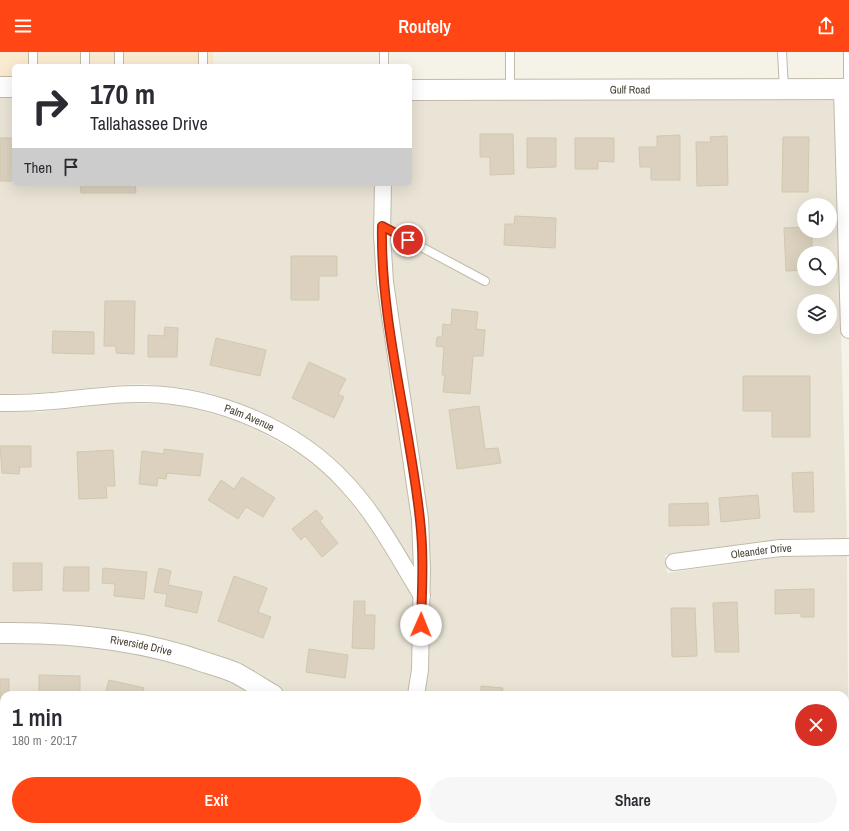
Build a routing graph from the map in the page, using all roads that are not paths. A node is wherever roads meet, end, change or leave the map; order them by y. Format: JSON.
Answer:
{"nodes":[{"id":1,"x":33,"y":52,"type":"edge"},
{"id":2,"x":85,"y":52,"type":"edge"},
{"id":3,"x":119,"y":52,"type":"edge"},
{"id":4,"x":203,"y":52,"type":"edge"},
{"id":5,"x":510,"y":52,"type":"edge"},
{"id":6,"x":782,"y":52,"type":"edge"},
{"id":7,"x":848,"y":52,"type":"edge"},
{"id":8,"x":33,"y":64,"type":"edge"},
{"id":9,"x":85,"y":64,"type":"edge"},
{"id":10,"x":119,"y":64,"type":"edge"},
{"id":11,"x":203,"y":64,"type":"edge"},
{"id":12,"x":0,"y":87,"type":"edge"},
{"id":13,"x":12,"y":87,"type":"edge"},
{"id":14,"x":784,"y":89,"type":"junction"},
{"id":15,"x":846,"y":89,"type":"edge"},
{"id":16,"x":412,"y":90,"type":"edge"},
{"id":17,"x":510,"y":90,"type":"junction"},
{"id":18,"x":383,"y":186,"type":"edge"},
{"id":19,"x":382,"y":226,"type":"junction"},
{"id":20,"x":485,"y":281,"type":"dead end"},
{"id":21,"x":849,"y":330,"type":"edge"},
{"id":22,"x":0,"y":403,"type":"edge"},
{"id":23,"x":849,"y":547,"type":"edge"},
{"id":24,"x":674,"y":562,"type":"dead end"},
{"id":25,"x":422,"y":596,"type":"junction"},
{"id":26,"x":0,"y":633,"type":"edge"},
{"id":27,"x":266,"y":691,"type":"edge"},
{"id":28,"x":417,"y":691,"type":"edge"}],
"edges":[{"from":1,"to":8,"type":"lane"},
{"from":2,"to":9,"type":"lane"},
{"from":3,"to":10,"type":"lane"},
{"from":4,"to":11,"type":"lane"},
{"from":5,"to":17,"type":"lane"},
{"from":6,"to":14,"type":"lane"},
{"from":7,"to":15,"type":"lane"},
{"from":12,"to":13,"type":"street"},
{"from":14,"to":15,"type":"street","name":"Gulf Road"},
{"from":14,"to":17,"type":"street","name":"Gulf Road"},
{"from":15,"to":21,"type":"street"},
{"from":16,"to":17,"type":"street","name":"Gulf Road"},
{"from":18,"to":19,"type":"street"},
{"from":19,"to":20,"type":"lane"},
{"from":19,"to":25,"type":"street"},
{"from":22,"to":25,"type":"street","name":"Palm Avenue"},
{"from":23,"to":24,"type":"street","name":"Oleander Drive"},
{"from":25,"to":28,"type":"street"},
{"from":26,"to":27,"type":"street","name":"Riverside Drive"}]}
